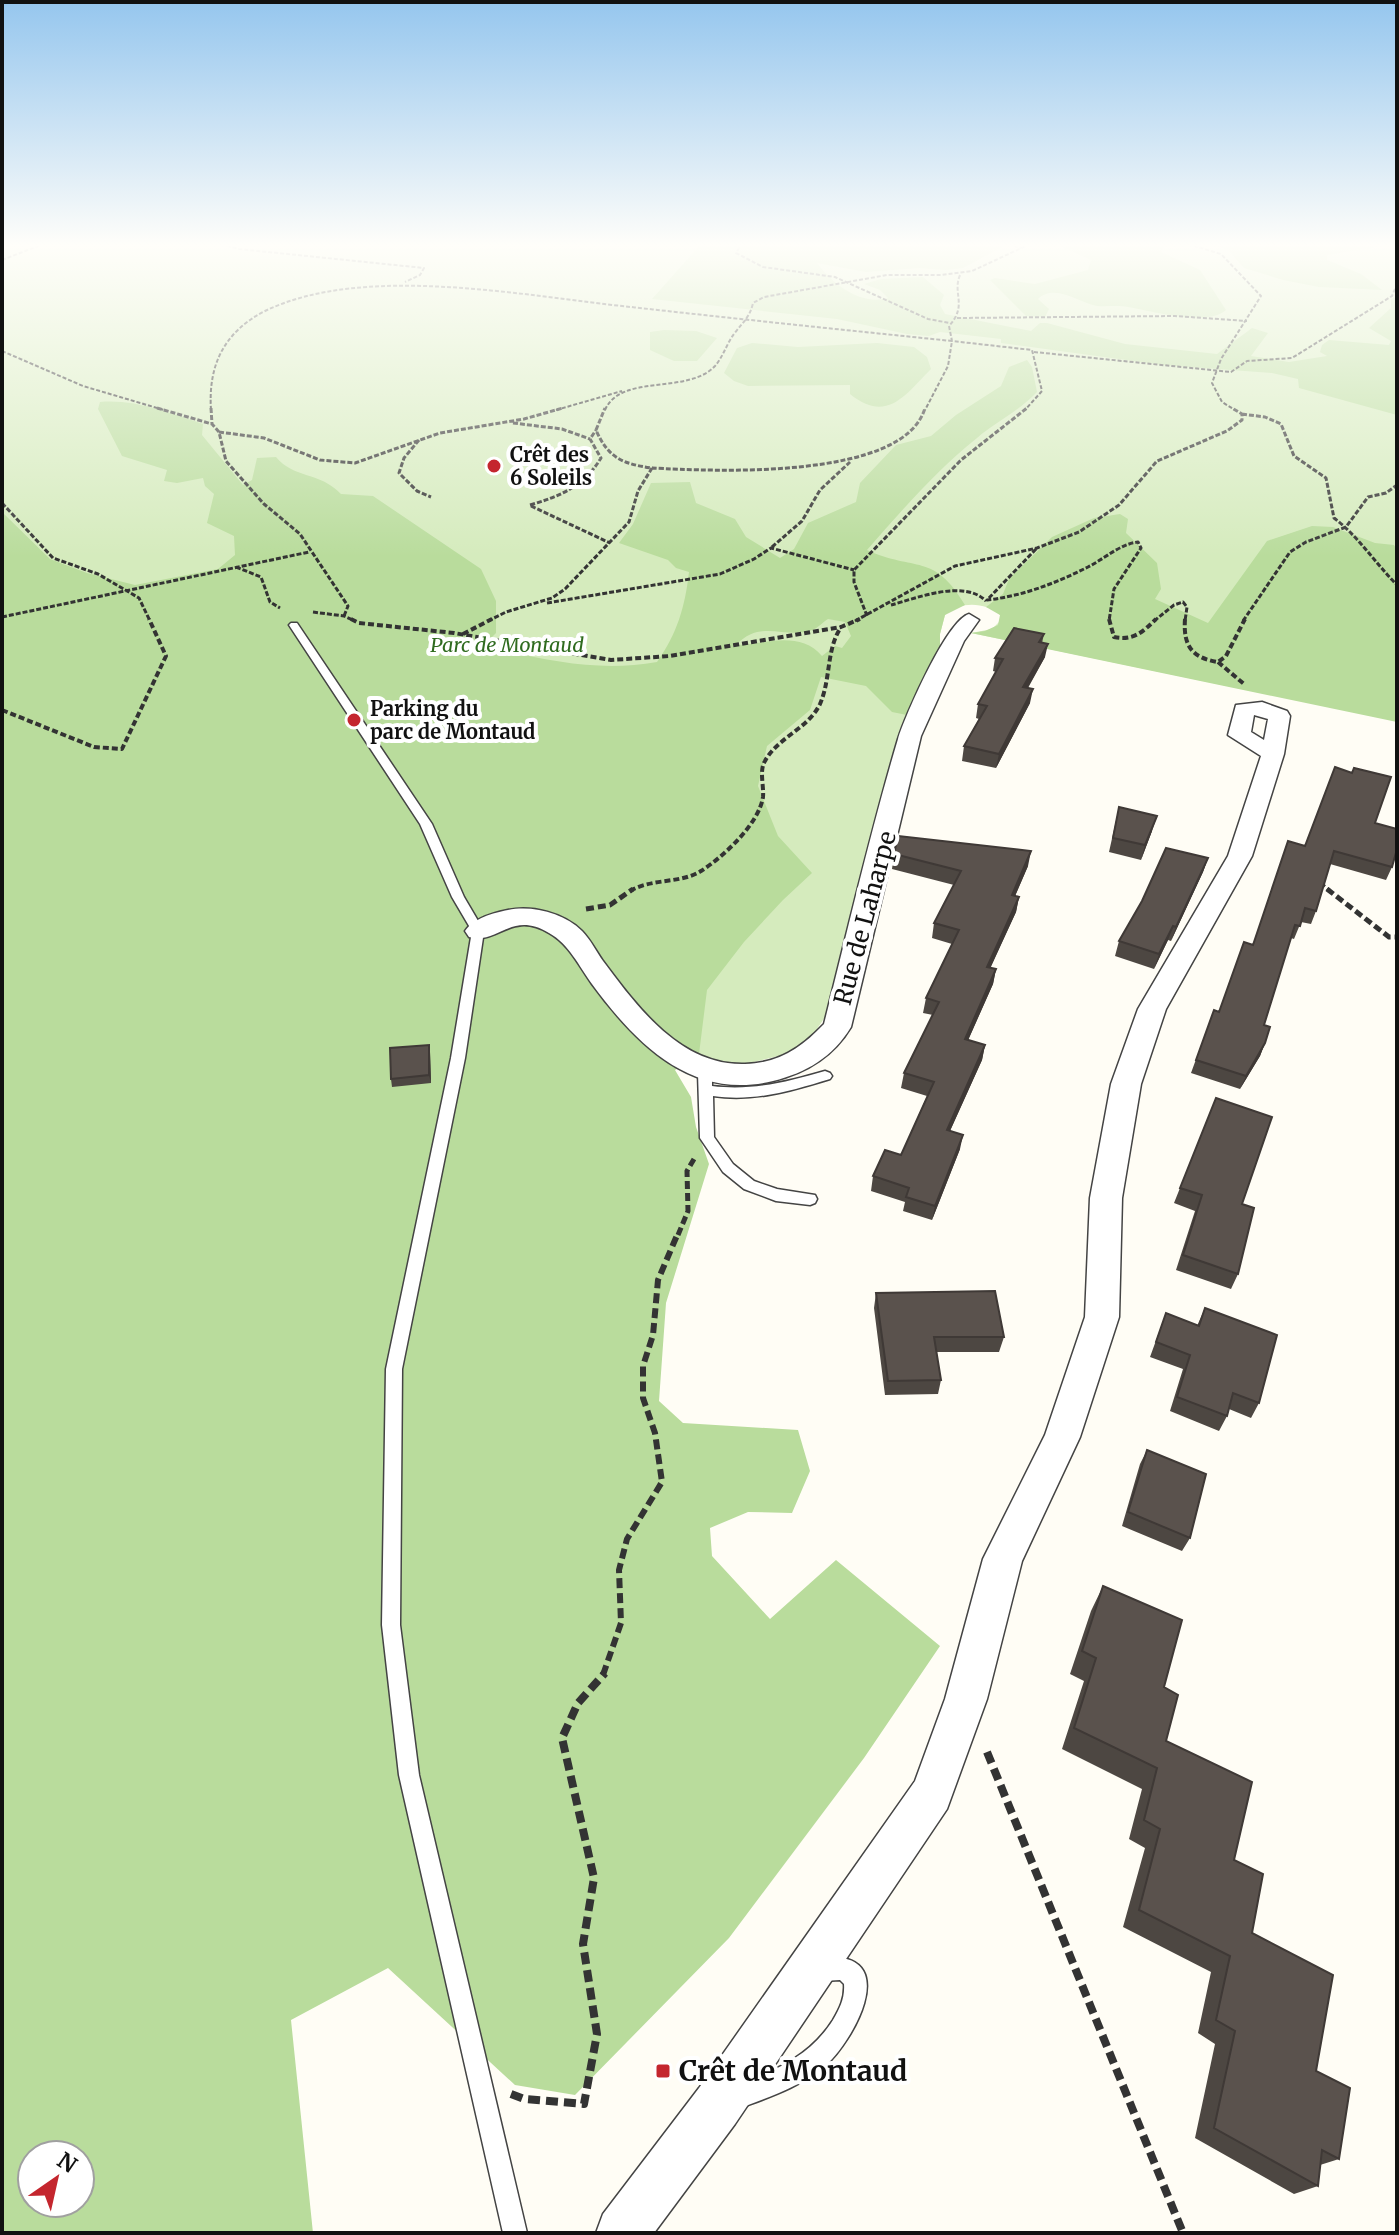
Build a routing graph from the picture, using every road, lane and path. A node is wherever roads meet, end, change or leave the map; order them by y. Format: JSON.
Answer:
{"nodes":[{"id":1,"x":224,"y":348,"type":"edge"},
{"id":2,"x":725,"y":348,"type":"edge"},
{"id":3,"x":952,"y":348,"type":"edge"},
{"id":4,"x":1025,"y":348,"type":"edge"},
{"id":5,"x":1226,"y":348,"type":"edge"},
{"id":6,"x":1308,"y":348,"type":"edge"},
{"id":7,"x":2,"y":351,"type":"edge"},
{"id":8,"x":1034,"y":352,"type":"junction"},
{"id":9,"x":1214,"y":372,"type":"junction"},
{"id":10,"x":625,"y":390,"type":"junction"},
{"id":11,"x":1242,"y":414,"type":"junction"},
{"id":12,"x":504,"y":422,"type":"junction"},
{"id":13,"x":212,"y":424,"type":"junction"},
{"id":14,"x":596,"y":430,"type":"junction"},
{"id":15,"x":219,"y":432,"type":"junction"},
{"id":16,"x":420,"y":439,"type":"junction"},
{"id":17,"x":590,"y":439,"type":"junction"},
{"id":18,"x":854,"y":459,"type":"junction"},
{"id":19,"x":652,"y":468,"type":"junction"},
{"id":20,"x":1397,"y":485,"type":"edge"},
{"id":21,"x":431,"y":497,"type":"dead end"},
{"id":22,"x":2,"y":503,"type":"edge"},
{"id":23,"x":1346,"y":527,"type":"junction"},
{"id":24,"x":610,"y":543,"type":"junction"},
{"id":25,"x":771,"y":548,"type":"junction"},
{"id":26,"x":1037,"y":548,"type":"junction"},
{"id":27,"x":309,"y":552,"type":"junction"},
{"id":28,"x":236,"y":567,"type":"junction"},
{"id":29,"x":854,"y":570,"type":"junction"},
{"id":30,"x":1397,"y":585,"type":"edge"},
{"id":31,"x":128,"y":590,"type":"junction"},
{"id":32,"x":987,"y":600,"type":"junction"},
{"id":33,"x":530,"y":605,"type":"junction"},
{"id":34,"x":886,"y":606,"type":"junction"},
{"id":35,"x":295,"y":616,"type":"junction"},
{"id":36,"x":344,"y":616,"type":"junction"},
{"id":37,"x":867,"y":616,"type":"junction"},
{"id":38,"x":2,"y":617,"type":"edge"},
{"id":39,"x":969,"y":620,"type":"joint"},
{"id":40,"x":841,"y":627,"type":"junction"},
{"id":41,"x":462,"y":634,"type":"junction"},
{"id":42,"x":2,"y":710,"type":"edge"},
{"id":43,"x":1273,"y":754,"type":"dead end"},
{"id":44,"x":1319,"y":883,"type":"edge"},
{"id":45,"x":577,"y":908,"type":"dead end"},
{"id":46,"x":478,"y":931,"type":"junction"},
{"id":47,"x":1397,"y":937,"type":"edge"},
{"id":48,"x":825,"y":1076,"type":"dead end"},
{"id":49,"x":705,"y":1082,"type":"junction"},
{"id":50,"x":707,"y":1138,"type":"junction"},
{"id":51,"x":810,"y":1199,"type":"dead end"},
{"id":52,"x":966,"y":1699,"type":"junction"},
{"id":53,"x":480,"y":2083,"type":"junction"},
{"id":54,"x":515,"y":2233,"type":"edge"},
{"id":55,"x":622,"y":2233,"type":"edge"},
{"id":56,"x":1183,"y":2233,"type":"edge"}],
"edges":[{"from":1,"to":13,"type":"path"},
{"from":2,"to":10,"type":"path"},
{"from":3,"to":18,"type":"path"},
{"from":4,"to":8,"type":"path"},
{"from":5,"to":9,"type":"path"},
{"from":6,"to":9,"type":"path"},
{"from":7,"to":13,"type":"path"},
{"from":8,"to":9,"type":"path"},
{"from":8,"to":29,"type":"path"},
{"from":9,"to":11,"type":"path"},
{"from":10,"to":12,"type":"path"},
{"from":10,"to":14,"type":"path"},
{"from":11,"to":23,"type":"path"},
{"from":11,"to":26,"type":"path"},
{"from":12,"to":16,"type":"path"},
{"from":12,"to":17,"type":"path"},
{"from":13,"to":15,"type":"path"},
{"from":14,"to":17,"type":"path"},
{"from":14,"to":19,"type":"path"},
{"from":15,"to":16,"type":"path"},
{"from":15,"to":27,"type":"path"},
{"from":16,"to":21,"type":"path"},
{"from":17,"to":24,"type":"path"},
{"from":18,"to":19,"type":"path"},
{"from":18,"to":25,"type":"path"},
{"from":19,"to":24,"type":"path"},
{"from":20,"to":23,"type":"path"},
{"from":22,"to":31,"type":"path"},
{"from":23,"to":30,"type":"path"},
{"from":23,"to":32,"type":"path"},
{"from":24,"to":33,"type":"path"},
{"from":25,"to":29,"type":"path"},
{"from":25,"to":33,"type":"path"},
{"from":26,"to":32,"type":"path"},
{"from":26,"to":34,"type":"path"},
{"from":27,"to":28,"type":"path"},
{"from":27,"to":36,"type":"path"},
{"from":28,"to":31,"type":"path"},
{"from":28,"to":35,"type":"path"},
{"from":29,"to":37,"type":"path"},
{"from":31,"to":38,"type":"path"},
{"from":31,"to":42,"type":"path"},
{"from":32,"to":34,"type":"path"},
{"from":32,"to":39,"type":"path"},
{"from":33,"to":41,"type":"path"},
{"from":34,"to":37,"type":"path"},
{"from":35,"to":36,"type":"path"},
{"from":35,"to":46,"type":"lane"},
{"from":36,"to":41,"type":"path"},
{"from":37,"to":40,"type":"path"},
{"from":39,"to":49,"type":"street","name":"Rue de Laharpe"},
{"from":40,"to":41,"type":"path"},
{"from":40,"to":45,"type":"path"},
{"from":43,"to":52,"type":"street"},
{"from":44,"to":47,"type":"path"},
{"from":46,"to":49,"type":"street","name":"Rue de Laharpe"},
{"from":46,"to":53,"type":"lane"},
{"from":48,"to":49,"type":"lane"},
{"from":49,"to":50,"type":"lane"},
{"from":50,"to":51,"type":"lane"},
{"from":50,"to":53,"type":"path"},
{"from":52,"to":55,"type":"street"},
{"from":52,"to":56,"type":"path"},
{"from":53,"to":54,"type":"lane"}]}
